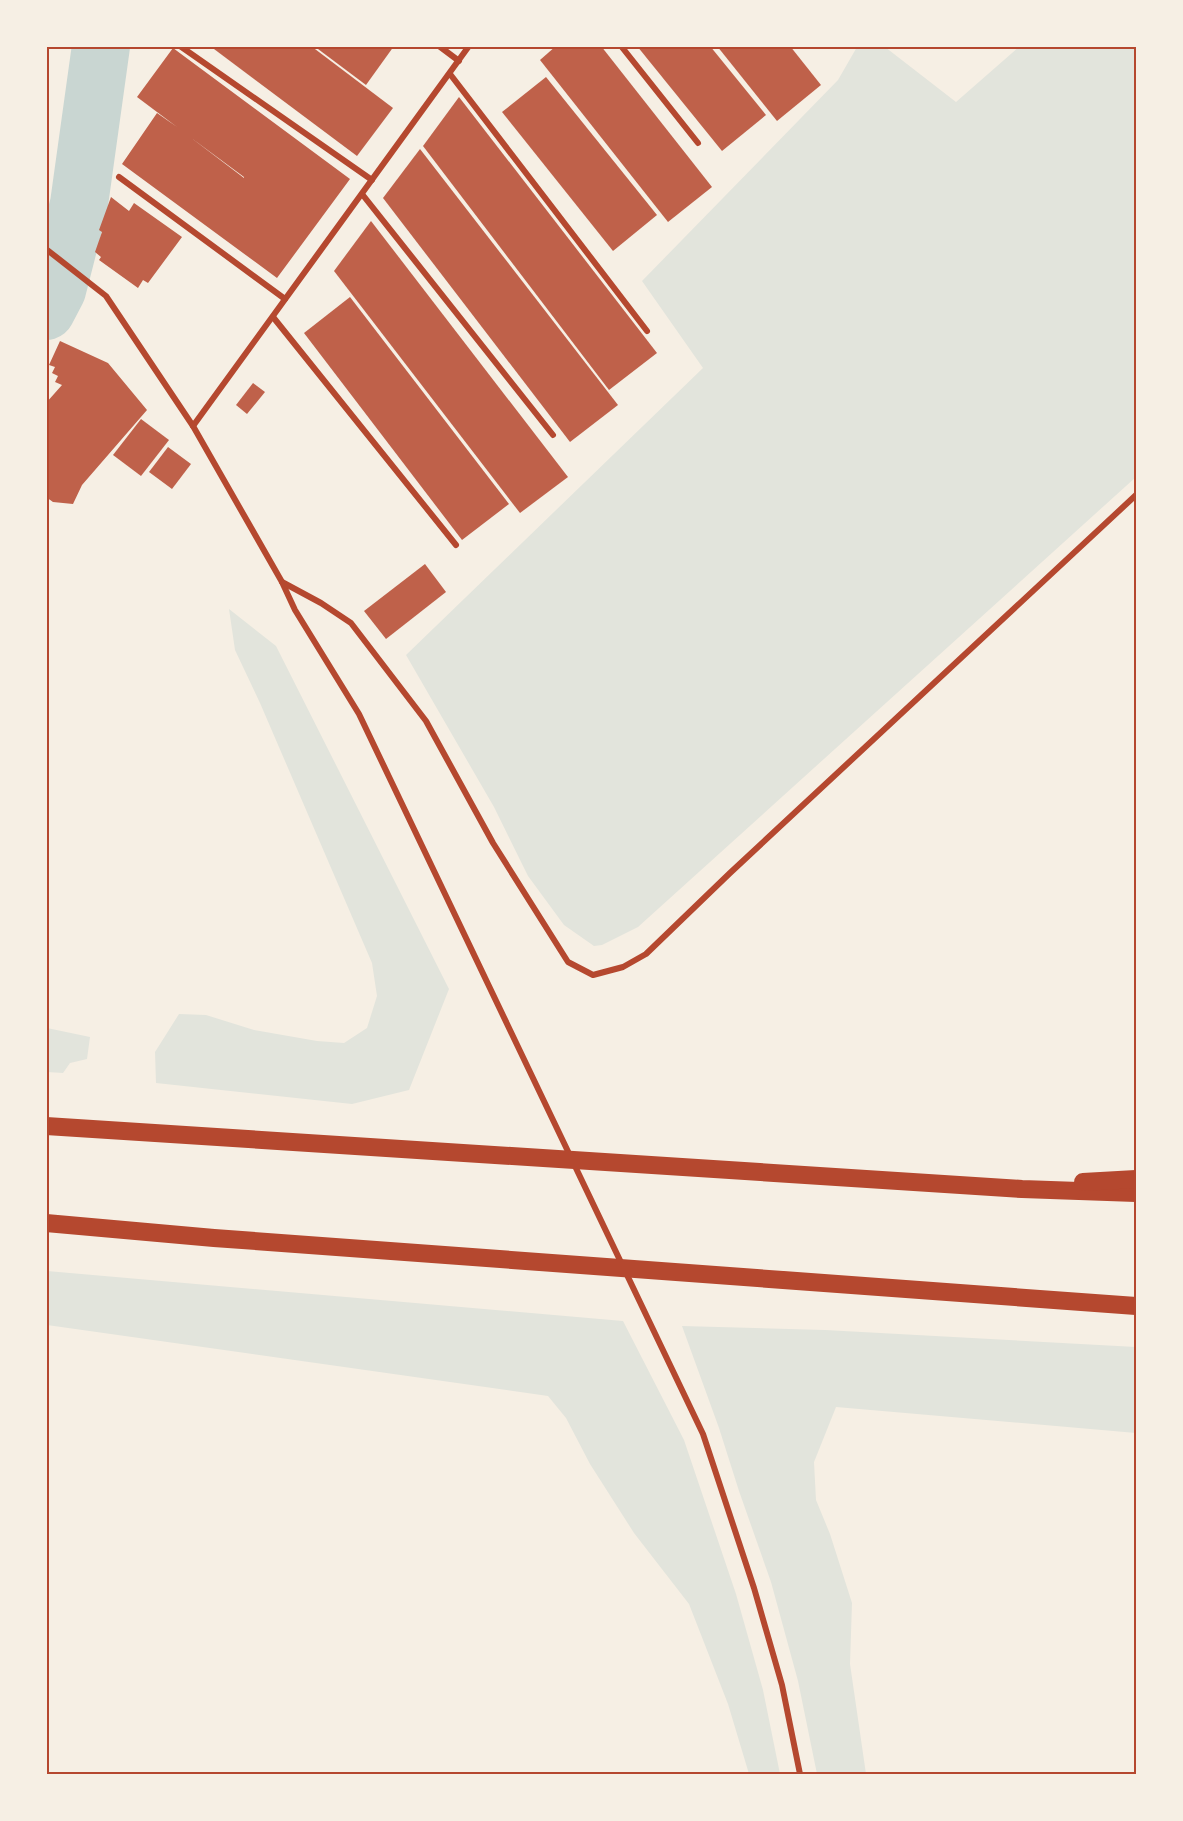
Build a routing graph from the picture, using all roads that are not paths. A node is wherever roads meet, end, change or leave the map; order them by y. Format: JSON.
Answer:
{"nodes":[{"id":1,"x":180,"y":46,"type":"edge"},
{"id":2,"x":439,"y":46,"type":"edge"},
{"id":3,"x":469,"y":46,"type":"edge"},
{"id":4,"x":621,"y":46,"type":"edge"},
{"id":5,"x":459,"y":61,"type":"junction"},
{"id":6,"x":450,"y":74,"type":"junction"},
{"id":7,"x":698,"y":143,"type":"dead end"},
{"id":8,"x":119,"y":177,"type":"dead end"},
{"id":9,"x":372,"y":180,"type":"junction"},
{"id":10,"x":362,"y":194,"type":"junction"},
{"id":11,"x":46,"y":249,"type":"edge"},
{"id":12,"x":285,"y":299,"type":"junction"},
{"id":13,"x":273,"y":317,"type":"junction"},
{"id":14,"x":647,"y":331,"type":"dead end"},
{"id":15,"x":193,"y":426,"type":"junction"},
{"id":16,"x":553,"y":435,"type":"dead end"},
{"id":17,"x":1137,"y":495,"type":"edge"},
{"id":18,"x":456,"y":545,"type":"dead end"},
{"id":19,"x":282,"y":582,"type":"junction"},
{"id":20,"x":46,"y":1126,"type":"edge"},
{"id":21,"x":1137,"y":1179,"type":"edge"},
{"id":22,"x":1022,"y":1189,"type":"junction"},
{"id":23,"x":1137,"y":1193,"type":"edge"},
{"id":24,"x":46,"y":1223,"type":"edge"},
{"id":25,"x":1137,"y":1306,"type":"edge"},
{"id":26,"x":800,"y":1774,"type":"edge"}],
"edges":[{"from":1,"to":9,"type":"street"},
{"from":2,"to":5,"type":"street"},
{"from":3,"to":5,"type":"street"},
{"from":4,"to":7,"type":"street"},
{"from":5,"to":6,"type":"street"},
{"from":6,"to":9,"type":"street"},
{"from":6,"to":14,"type":"street"},
{"from":8,"to":12,"type":"street"},
{"from":9,"to":10,"type":"street"},
{"from":10,"to":12,"type":"street"},
{"from":10,"to":16,"type":"street"},
{"from":11,"to":15,"type":"street"},
{"from":12,"to":13,"type":"street"},
{"from":13,"to":15,"type":"street"},
{"from":13,"to":18,"type":"street"},
{"from":15,"to":19,"type":"street"},
{"from":17,"to":19,"type":"street"},
{"from":19,"to":26,"type":"street"},
{"from":20,"to":22,"type":"highway"},
{"from":21,"to":22,"type":"highway"},
{"from":22,"to":23,"type":"highway"},
{"from":24,"to":25,"type":"highway"}]}
